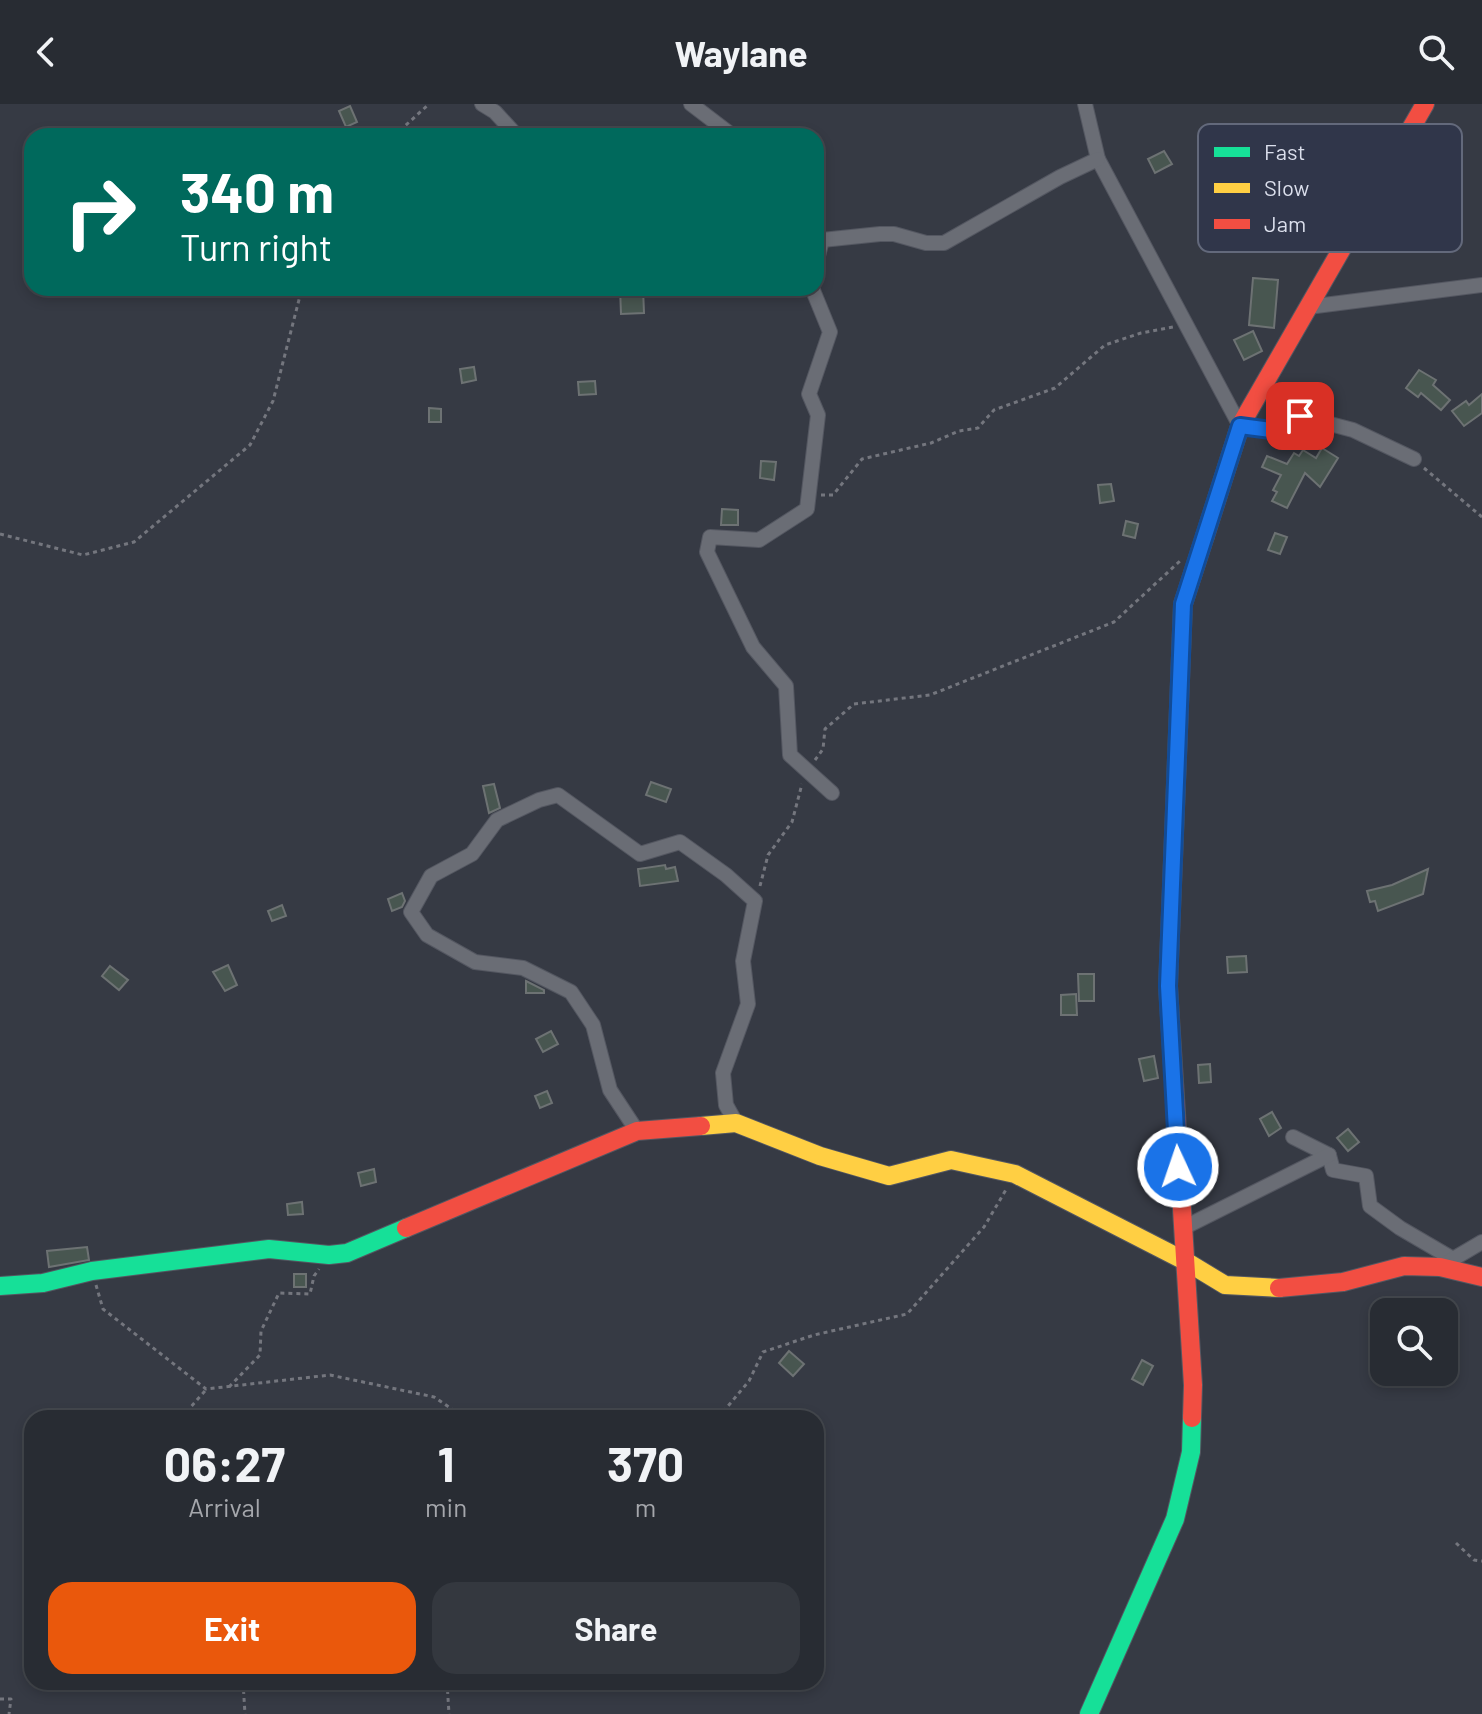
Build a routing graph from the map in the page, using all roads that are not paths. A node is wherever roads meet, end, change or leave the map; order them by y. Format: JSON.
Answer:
{"nodes":[{"id":1,"x":482,"y":104,"type":"edge"},
{"id":2,"x":691,"y":104,"type":"edge"},
{"id":3,"x":1085,"y":104,"type":"edge"},
{"id":4,"x":1425,"y":104,"type":"edge"},
{"id":5,"x":1413,"y":124,"type":"edge"},
{"id":6,"x":510,"y":128,"type":"edge"},
{"id":7,"x":722,"y":128,"type":"edge"},
{"id":8,"x":1098,"y":159,"type":"junction"},
{"id":9,"x":824,"y":239,"type":"edge"},
{"id":10,"x":1340,"y":252,"type":"edge"},
{"id":11,"x":1482,"y":285,"type":"edge"},
{"id":12,"x":815,"y":296,"type":"edge"},
{"id":13,"x":1308,"y":307,"type":"junction"},
{"id":14,"x":1240,"y":426,"type":"junction"},
{"id":15,"x":1414,"y":459,"type":"road end"},
{"id":16,"x":832,"y":793,"type":"dead end"},
{"id":17,"x":736,"y":1123,"type":"junction"},
{"id":18,"x":637,"y":1131,"type":"junction"},
{"id":19,"x":1293,"y":1137,"type":"dead end"},
{"id":20,"x":1329,"y":1155,"type":"junction"},
{"id":21,"x":1185,"y":1227,"type":"junction"},
{"id":22,"x":1482,"y":1242,"type":"edge"},
{"id":23,"x":1187,"y":1262,"type":"junction"},
{"id":24,"x":1447,"y":1263,"type":"junction"},
{"id":25,"x":1482,"y":1277,"type":"edge"},
{"id":26,"x":0,"y":1286,"type":"edge"},
{"id":27,"x":1092,"y":1713,"type":"edge"}],
"edges":[{"from":1,"to":6,"type":"street"},
{"from":2,"to":7,"type":"street"},
{"from":3,"to":8,"type":"street"},
{"from":4,"to":5,"type":"street"},
{"from":8,"to":9,"type":"street"},
{"from":8,"to":14,"type":"street"},
{"from":10,"to":13,"type":"street"},
{"from":11,"to":13,"type":"street"},
{"from":12,"to":16,"type":"street"},
{"from":13,"to":14,"type":"street"},
{"from":14,"to":15,"type":"street"},
{"from":14,"to":21,"type":"street"},
{"from":17,"to":18,"type":"street"},
{"from":17,"to":18,"type":"street"},
{"from":17,"to":23,"type":"street"},
{"from":18,"to":26,"type":"street"},
{"from":19,"to":20,"type":"street"},
{"from":20,"to":21,"type":"street"},
{"from":20,"to":24,"type":"street"},
{"from":21,"to":23,"type":"street"},
{"from":22,"to":24,"type":"street"},
{"from":23,"to":24,"type":"street"},
{"from":23,"to":27,"type":"street"},
{"from":24,"to":25,"type":"street"}]}
